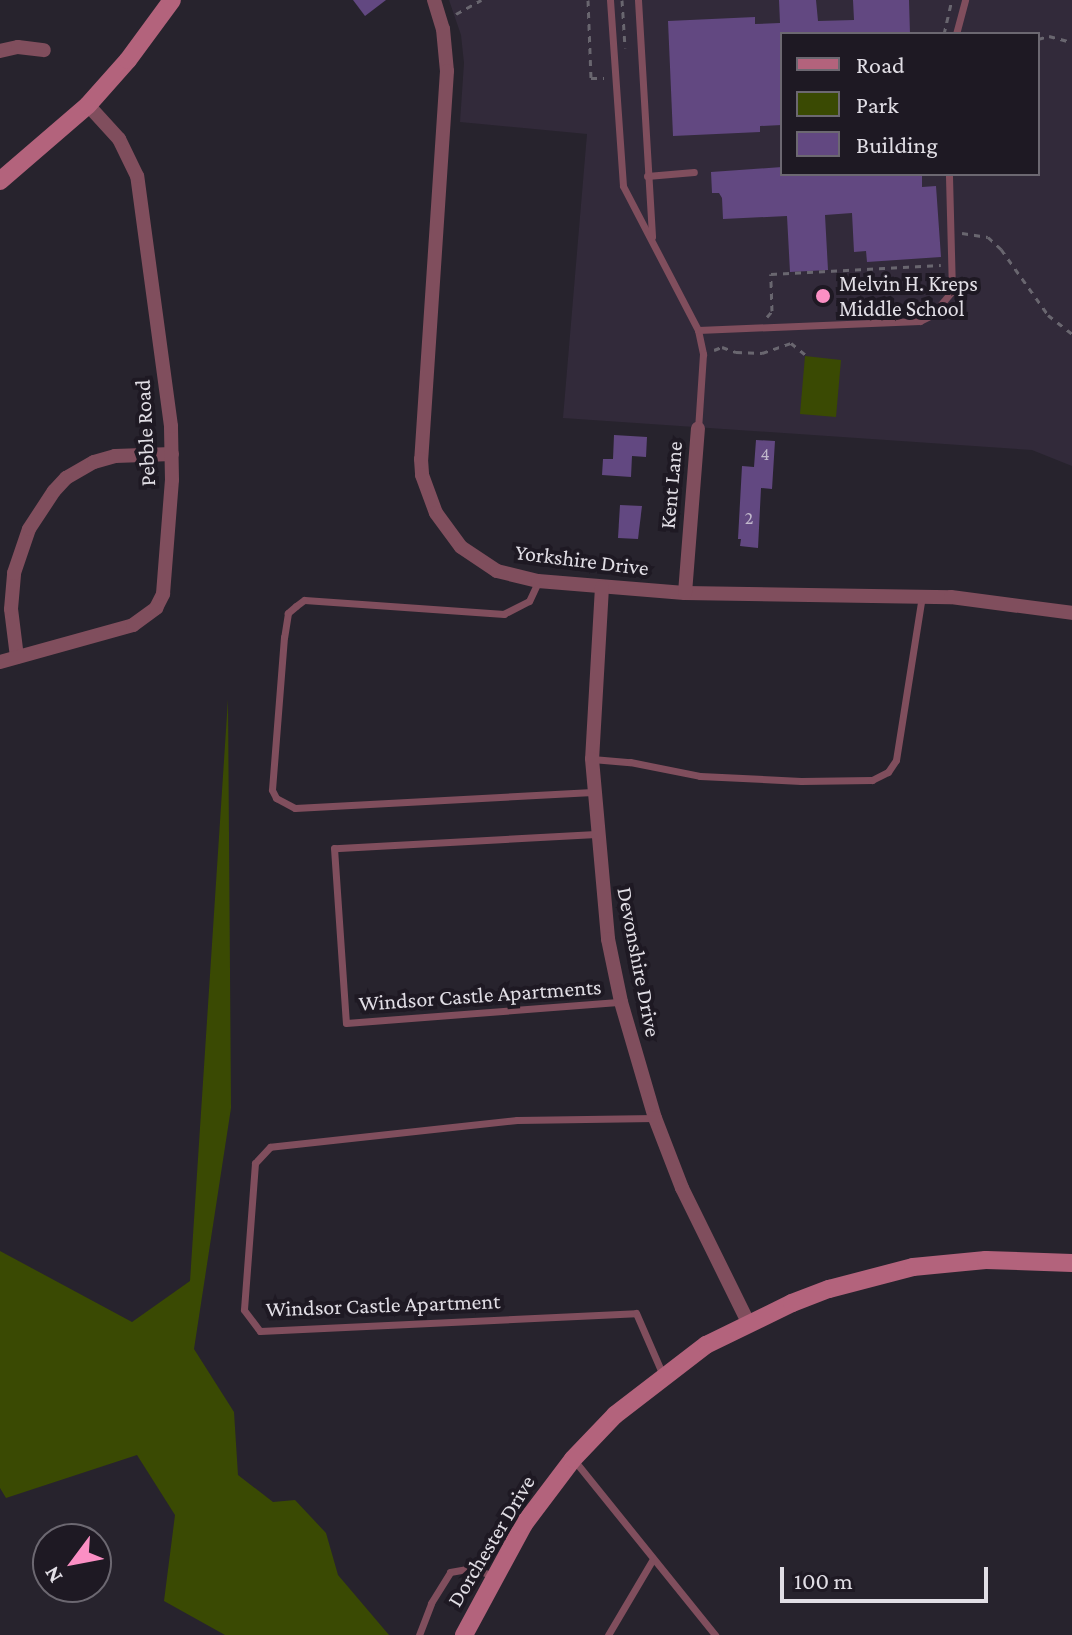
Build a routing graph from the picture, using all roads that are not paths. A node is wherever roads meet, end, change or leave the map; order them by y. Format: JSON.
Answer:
{"nodes":[{"id":1,"x":172,"y":0,"type":"edge"},
{"id":2,"x":610,"y":0,"type":"edge"},
{"id":3,"x":638,"y":0,"type":"edge"},
{"id":4,"x":965,"y":0,"type":"edge"},
{"id":5,"x":440,"y":2,"type":"edge"},
{"id":6,"x":957,"y":32,"type":"edge"},
{"id":7,"x":44,"y":50,"type":"dead end"},
{"id":8,"x":0,"y":51,"type":"edge"},
{"id":9,"x":88,"y":105,"type":"junction"},
{"id":10,"x":694,"y":172,"type":"dead end"},
{"id":11,"x":647,"y":176,"type":"junction"},
{"id":12,"x":949,"y":176,"type":"edge"},
{"id":13,"x":0,"y":181,"type":"edge"},
{"id":14,"x":652,"y":239,"type":"junction"},
{"id":15,"x":698,"y":330,"type":"junction"},
{"id":16,"x":698,"y":429,"type":"joint"},
{"id":17,"x":172,"y":454,"type":"junction"},
{"id":18,"x":538,"y":581,"type":"junction"},
{"id":19,"x":602,"y":587,"type":"junction"},
{"id":20,"x":685,"y":593,"type":"junction"},
{"id":21,"x":922,"y":596,"type":"junction"},
{"id":22,"x":1072,"y":613,"type":"edge"},
{"id":23,"x":17,"y":657,"type":"junction"},
{"id":24,"x":0,"y":662,"type":"edge"},
{"id":25,"x":592,"y":759,"type":"junction"},
{"id":26,"x":593,"y":792,"type":"junction"},
{"id":27,"x":596,"y":834,"type":"junction"},
{"id":28,"x":621,"y":1002,"type":"junction"},
{"id":29,"x":655,"y":1118,"type":"junction"},
{"id":30,"x":1072,"y":1263,"type":"edge"},
{"id":31,"x":748,"y":1322,"type":"junction"},
{"id":32,"x":663,"y":1375,"type":"junction"},
{"id":33,"x":573,"y":1459,"type":"junction"},
{"id":34,"x":653,"y":1559,"type":"junction"},
{"id":35,"x":493,"y":1576,"type":"junction"},
{"id":36,"x":419,"y":1635,"type":"edge"},
{"id":37,"x":464,"y":1635,"type":"edge"},
{"id":38,"x":608,"y":1635,"type":"edge"},
{"id":39,"x":715,"y":1635,"type":"edge"}],
"edges":[{"from":1,"to":9,"type":"street"},
{"from":2,"to":14,"type":"lane"},
{"from":3,"to":11,"type":"lane"},
{"from":4,"to":6,"type":"lane"},
{"from":5,"to":18,"type":"street","name":"Yorkshire Drive"},
{"from":7,"to":8,"type":"street"},
{"from":9,"to":13,"type":"street"},
{"from":9,"to":17,"type":"street","name":"Pebble Road"},
{"from":10,"to":11,"type":"lane"},
{"from":11,"to":14,"type":"lane"},
{"from":12,"to":15,"type":"lane"},
{"from":14,"to":15,"type":"lane"},
{"from":15,"to":16,"type":"lane"},
{"from":16,"to":20,"type":"street","name":"Kent Lane"},
{"from":17,"to":23,"type":"street","name":"Pebble Road"},
{"from":17,"to":23,"type":"street"},
{"from":18,"to":19,"type":"street","name":"Yorkshire Drive"},
{"from":18,"to":26,"type":"lane"},
{"from":19,"to":20,"type":"street","name":"Yorkshire Drive"},
{"from":19,"to":25,"type":"street","name":"Devonshire Drive"},
{"from":20,"to":21,"type":"street","name":"Yorkshire Drive"},
{"from":21,"to":22,"type":"street","name":"Yorkshire Drive"},
{"from":21,"to":25,"type":"lane"},
{"from":23,"to":24,"type":"street","name":"Pebble Road"},
{"from":25,"to":26,"type":"street","name":"Devonshire Drive"},
{"from":26,"to":27,"type":"street","name":"Devonshire Drive"},
{"from":27,"to":28,"type":"street","name":"Devonshire Drive"},
{"from":27,"to":28,"type":"lane","name":"Windsor Castle Apartments"},
{"from":28,"to":29,"type":"street","name":"Devonshire Drive"},
{"from":29,"to":31,"type":"street","name":"Devonshire Drive"},
{"from":29,"to":32,"type":"lane","name":"Windsor Castle Apartment"},
{"from":30,"to":31,"type":"street","name":"Dorchester Drive"},
{"from":31,"to":32,"type":"street","name":"Dorchester Drive"},
{"from":32,"to":33,"type":"street","name":"Dorchester Drive"},
{"from":33,"to":34,"type":"lane"},
{"from":33,"to":35,"type":"street","name":"Dorchester Drive"},
{"from":34,"to":38,"type":"lane"},
{"from":34,"to":39,"type":"lane"},
{"from":35,"to":36,"type":"lane"},
{"from":35,"to":37,"type":"street","name":"Dorchester Drive"}]}
